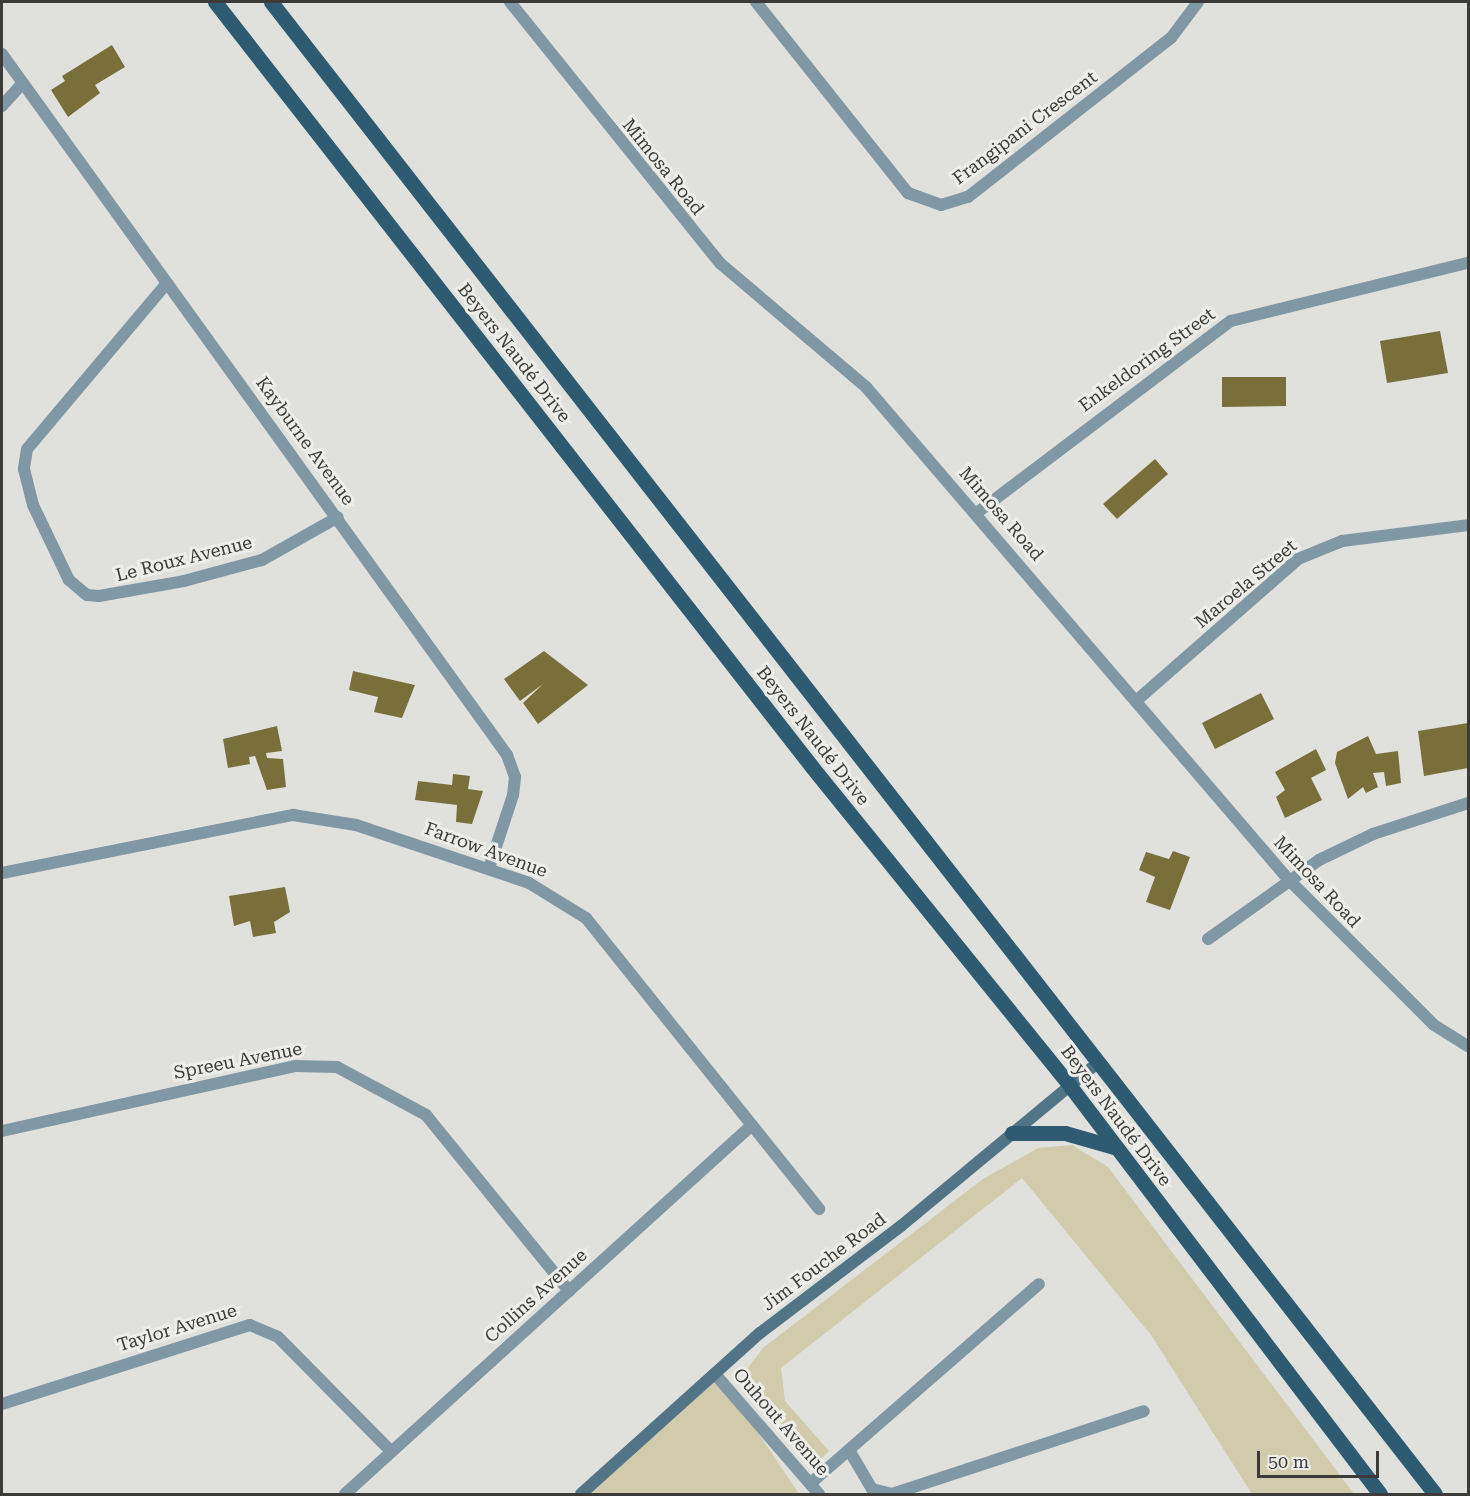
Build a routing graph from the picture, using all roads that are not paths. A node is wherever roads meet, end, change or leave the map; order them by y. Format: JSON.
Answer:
{"nodes":[{"id":1,"x":215,"y":2,"type":"edge"},
{"id":2,"x":271,"y":2,"type":"edge"},
{"id":3,"x":510,"y":2,"type":"edge"},
{"id":4,"x":756,"y":2,"type":"edge"},
{"id":5,"x":1198,"y":2,"type":"edge"},
{"id":6,"x":2,"y":54,"type":"edge"},
{"id":7,"x":23,"y":83,"type":"junction"},
{"id":8,"x":2,"y":106,"type":"edge"},
{"id":9,"x":1468,"y":263,"type":"edge"},
{"id":10,"x":167,"y":283,"type":"junction"},
{"id":11,"x":978,"y":512,"type":"junction"},
{"id":12,"x":338,"y":517,"type":"junction"},
{"id":13,"x":1468,"y":525,"type":"edge"},
{"id":14,"x":1136,"y":701,"type":"junction"},
{"id":15,"x":1468,"y":802,"type":"edge"},
{"id":16,"x":489,"y":868,"type":"junction"},
{"id":17,"x":2,"y":873,"type":"edge"},
{"id":18,"x":1288,"y":879,"type":"junction"},
{"id":19,"x":1208,"y":939,"type":"dead end"},
{"id":20,"x":1468,"y":1046,"type":"edge"},
{"id":21,"x":1096,"y":1064,"type":"junction"},
{"id":22,"x":1070,"y":1086,"type":"junction"},
{"id":23,"x":752,"y":1125,"type":"junction"},
{"id":24,"x":2,"y":1131,"type":"edge"},
{"id":25,"x":1012,"y":1133,"type":"junction"},
{"id":26,"x":1114,"y":1147,"type":"junction"},
{"id":27,"x":819,"y":1209,"type":"dead end"},
{"id":28,"x":1039,"y":1284,"type":"dead end"},
{"id":29,"x":569,"y":1291,"type":"junction"},
{"id":30,"x":715,"y":1374,"type":"junction"},
{"id":31,"x":2,"y":1404,"type":"edge"},
{"id":32,"x":1144,"y":1412,"type":"dead end"},
{"id":33,"x":849,"y":1450,"type":"junction"},
{"id":34,"x":391,"y":1451,"type":"junction"},
{"id":35,"x":812,"y":1482,"type":"junction"},
{"id":36,"x":345,"y":1494,"type":"edge"},
{"id":37,"x":581,"y":1494,"type":"edge"},
{"id":38,"x":819,"y":1494,"type":"edge"},
{"id":39,"x":1380,"y":1494,"type":"edge"},
{"id":40,"x":1435,"y":1494,"type":"edge"}],
"edges":[{"from":1,"to":22,"type":"main road","name":"Beyers Naudé Drive"},
{"from":2,"to":21,"type":"main road","name":"Beyers Naudé Drive"},
{"from":3,"to":11,"type":"street","name":"Mimosa Road"},
{"from":4,"to":5,"type":"street","name":"Frangipani Crescent"},
{"from":6,"to":7,"type":"street","name":"Kayburne Avenue"},
{"from":7,"to":8,"type":"street"},
{"from":7,"to":10,"type":"street","name":"Kayburne Avenue"},
{"from":9,"to":11,"type":"street","name":"Enkeldoring Street"},
{"from":10,"to":12,"type":"street","name":"Kayburne Avenue"},
{"from":10,"to":12,"type":"street","name":"Le Roux Avenue"},
{"from":11,"to":14,"type":"street","name":"Mimosa Road"},
{"from":12,"to":16,"type":"street","name":"Kayburne Avenue"},
{"from":13,"to":14,"type":"street","name":"Maroela Street"},
{"from":14,"to":18,"type":"street","name":"Mimosa Road"},
{"from":15,"to":18,"type":"street"},
{"from":16,"to":17,"type":"street","name":"Farrow Avenue"},
{"from":16,"to":23,"type":"street","name":"Farrow Avenue"},
{"from":18,"to":19,"type":"street"},
{"from":18,"to":20,"type":"street","name":"Mimosa Road"},
{"from":21,"to":22,"type":"street","name":"Jim Fouche Road"},
{"from":21,"to":40,"type":"main road","name":"Beyers Naudé Drive"},
{"from":22,"to":25,"type":"street","name":"Jim Fouche Road"},
{"from":22,"to":26,"type":"main road","name":"Beyers Naudé Drive"},
{"from":23,"to":27,"type":"street","name":"Farrow Avenue"},
{"from":23,"to":29,"type":"street","name":"Collins Avenue"},
{"from":24,"to":29,"type":"street","name":"Spreeu Avenue"},
{"from":25,"to":26,"type":"main road"},
{"from":25,"to":30,"type":"street","name":"Jim Fouche Road"},
{"from":26,"to":39,"type":"main road","name":"Beyers Naudé Drive"},
{"from":28,"to":33,"type":"street"},
{"from":29,"to":34,"type":"street","name":"Collins Avenue"},
{"from":30,"to":35,"type":"street","name":"Ouhout Avenue"},
{"from":30,"to":37,"type":"street","name":"Jim Fouche Road"},
{"from":31,"to":34,"type":"street","name":"Taylor Avenue"},
{"from":32,"to":33,"type":"street"},
{"from":33,"to":35,"type":"street"},
{"from":34,"to":36,"type":"street","name":"Collins Avenue"},
{"from":35,"to":38,"type":"street","name":"Ouhout Avenue"}]}
